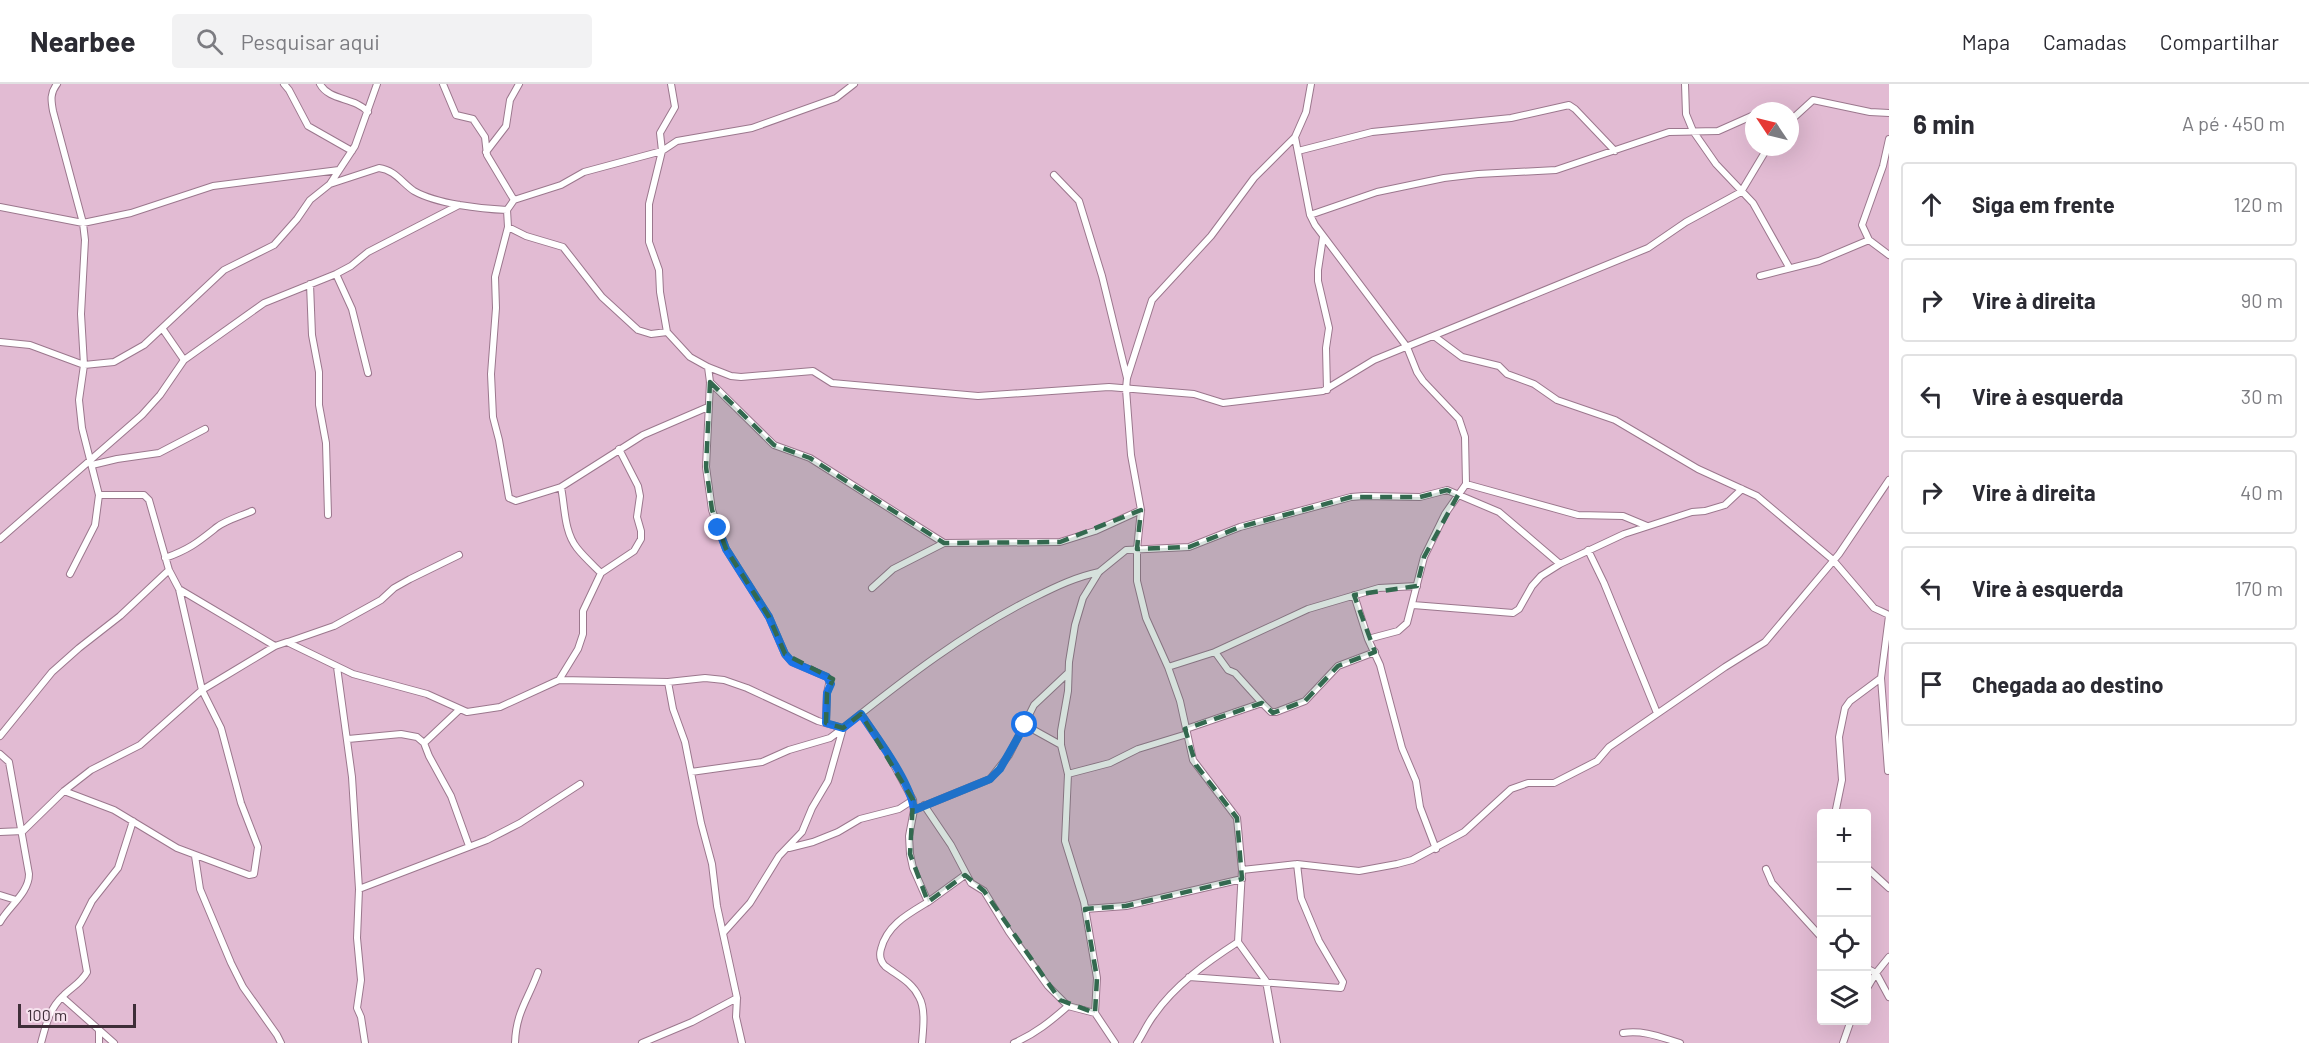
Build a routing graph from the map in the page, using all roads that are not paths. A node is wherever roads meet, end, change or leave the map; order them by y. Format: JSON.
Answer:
{"nodes":[{"id":1,"x":57,"y":84,"type":"edge"},
{"id":2,"x":284,"y":84,"type":"edge"},
{"id":3,"x":320,"y":84,"type":"edge"},
{"id":4,"x":377,"y":84,"type":"edge"},
{"id":5,"x":443,"y":84,"type":"edge"},
{"id":6,"x":519,"y":84,"type":"edge"},
{"id":7,"x":671,"y":84,"type":"edge"},
{"id":8,"x":854,"y":84,"type":"edge"},
{"id":9,"x":1311,"y":84,"type":"edge"},
{"id":10,"x":1685,"y":84,"type":"edge"},
{"id":11,"x":368,"y":112,"type":"junction"},
{"id":12,"x":1799,"y":112,"type":"edge"},
{"id":13,"x":1889,"y":113,"type":"edge"},
{"id":14,"x":1745,"y":119,"type":"edge"},
{"id":15,"x":1693,"y":131,"type":"junction"},
{"id":16,"x":1294,"y":137,"type":"junction"},
{"id":17,"x":1889,"y":139,"type":"edge"},
{"id":18,"x":352,"y":151,"type":"junction"},
{"id":19,"x":662,"y":151,"type":"junction"},
{"id":20,"x":1298,"y":151,"type":"junction"},
{"id":21,"x":1616,"y":151,"type":"junction"},
{"id":22,"x":486,"y":152,"type":"junction"},
{"id":23,"x":1763,"y":156,"type":"edge"},
{"id":24,"x":339,"y":170,"type":"junction"},
{"id":25,"x":1054,"y":175,"type":"dead end"},
{"id":26,"x":330,"y":184,"type":"junction"},
{"id":27,"x":1741,"y":192,"type":"junction"},
{"id":28,"x":514,"y":200,"type":"junction"},
{"id":29,"x":459,"y":205,"type":"junction"},
{"id":30,"x":0,"y":207,"type":"edge"},
{"id":31,"x":507,"y":210,"type":"junction"},
{"id":32,"x":1310,"y":215,"type":"junction"},
{"id":33,"x":83,"y":223,"type":"junction"},
{"id":34,"x":508,"y":227,"type":"junction"},
{"id":35,"x":1323,"y":237,"type":"junction"},
{"id":36,"x":1869,"y":240,"type":"junction"},
{"id":37,"x":1889,"y":255,"type":"edge"},
{"id":38,"x":1789,"y":267,"type":"junction"},
{"id":39,"x":336,"y":274,"type":"junction"},
{"id":40,"x":1760,"y":276,"type":"dead end"},
{"id":41,"x":310,"y":284,"type":"junction"},
{"id":42,"x":162,"y":328,"type":"junction"},
{"id":43,"x":667,"y":332,"type":"junction"},
{"id":44,"x":1434,"y":336,"type":"junction"},
{"id":45,"x":0,"y":342,"type":"edge"},
{"id":46,"x":1407,"y":348,"type":"junction"},
{"id":47,"x":184,"y":360,"type":"junction"},
{"id":48,"x":84,"y":365,"type":"junction"},
{"id":49,"x":708,"y":367,"type":"junction"},
{"id":50,"x":368,"y":373,"type":"dead end"},
{"id":51,"x":1127,"y":378,"type":"junction"},
{"id":52,"x":710,"y":382,"type":"junction"},
{"id":53,"x":1126,"y":389,"type":"junction"},
{"id":54,"x":1327,"y":390,"type":"junction"},
{"id":55,"x":708,"y":407,"type":"junction"},
{"id":56,"x":205,"y":429,"type":"dead end"},
{"id":57,"x":619,"y":449,"type":"junction"},
{"id":58,"x":92,"y":464,"type":"junction"},
{"id":59,"x":1889,"y":480,"type":"edge"},
{"id":60,"x":1466,"y":484,"type":"junction"},
{"id":61,"x":561,"y":487,"type":"junction"},
{"id":62,"x":1742,"y":489,"type":"junction"},
{"id":63,"x":99,"y":495,"type":"junction"},
{"id":64,"x":1458,"y":495,"type":"junction"},
{"id":65,"x":1141,"y":510,"type":"junction"},
{"id":66,"x":252,"y":511,"type":"dead end"},
{"id":67,"x":328,"y":515,"type":"dead end"},
{"id":68,"x":1648,"y":526,"type":"junction"},
{"id":69,"x":0,"y":539,"type":"edge"},
{"id":70,"x":944,"y":543,"type":"junction"},
{"id":71,"x":1137,"y":549,"type":"junction"},
{"id":72,"x":1588,"y":550,"type":"junction"},
{"id":73,"x":459,"y":555,"type":"dead end"},
{"id":74,"x":165,"y":558,"type":"junction"},
{"id":75,"x":1833,"y":560,"type":"junction"},
{"id":76,"x":1560,"y":564,"type":"junction"},
{"id":77,"x":169,"y":570,"type":"junction"},
{"id":78,"x":1099,"y":572,"type":"junction"},
{"id":79,"x":601,"y":573,"type":"junction"},
{"id":80,"x":70,"y":574,"type":"dead end"},
{"id":81,"x":1417,"y":586,"type":"junction"},
{"id":82,"x":872,"y":588,"type":"dead end"},
{"id":83,"x":179,"y":590,"type":"junction"},
{"id":84,"x":1354,"y":595,"type":"junction"},
{"id":85,"x":1413,"y":605,"type":"junction"},
{"id":86,"x":1889,"y":616,"type":"edge"},
{"id":87,"x":1368,"y":639,"type":"junction"},
{"id":88,"x":287,"y":642,"type":"junction"},
{"id":89,"x":275,"y":646,"type":"junction"},
{"id":90,"x":1215,"y":652,"type":"junction"},
{"id":91,"x":1375,"y":652,"type":"junction"},
{"id":92,"x":337,"y":667,"type":"junction"},
{"id":93,"x":1168,"y":667,"type":"junction"},
{"id":94,"x":1068,"y":673,"type":"junction"},
{"id":95,"x":1881,"y":678,"type":"junction"},
{"id":96,"x":560,"y":680,"type":"junction"},
{"id":97,"x":668,"y":682,"type":"junction"},
{"id":98,"x":202,"y":690,"type":"junction"},
{"id":99,"x":1263,"y":704,"type":"junction"},
{"id":100,"x":459,"y":710,"type":"junction"},
{"id":101,"x":1657,"y":713,"type":"junction"},
{"id":102,"x":861,"y":714,"type":"junction"},
{"id":103,"x":826,"y":723,"type":"junction"},
{"id":104,"x":1025,"y":725,"type":"junction"},
{"id":105,"x":843,"y":728,"type":"junction"},
{"id":106,"x":1186,"y":731,"type":"junction"},
{"id":107,"x":0,"y":736,"type":"edge"},
{"id":108,"x":348,"y":739,"type":"junction"},
{"id":109,"x":424,"y":743,"type":"junction"},
{"id":110,"x":1061,"y":745,"type":"junction"},
{"id":111,"x":0,"y":754,"type":"edge"},
{"id":112,"x":1888,"y":771,"type":"edge"},
{"id":113,"x":691,"y":772,"type":"junction"},
{"id":114,"x":1068,"y":774,"type":"junction"},
{"id":115,"x":580,"y":784,"type":"dead end"},
{"id":116,"x":64,"y":791,"type":"junction"},
{"id":117,"x":913,"y":800,"type":"junction"},
{"id":118,"x":924,"y":805,"type":"junction"},
{"id":119,"x":1836,"y":809,"type":"edge"},
{"id":120,"x":914,"y":810,"type":"junction"},
{"id":121,"x":133,"y":821,"type":"junction"},
{"id":122,"x":23,"y":831,"type":"junction"},
{"id":123,"x":0,"y":832,"type":"edge"},
{"id":124,"x":469,"y":846,"type":"junction"},
{"id":125,"x":789,"y":848,"type":"junction"},
{"id":126,"x":1436,"y":849,"type":"junction"},
{"id":127,"x":195,"y":856,"type":"junction"},
{"id":128,"x":1298,"y":864,"type":"junction"},
{"id":129,"x":1242,"y":870,"type":"junction"},
{"id":130,"x":1766,"y":870,"type":"dead end"},
{"id":131,"x":1871,"y":872,"type":"edge"},
{"id":132,"x":965,"y":875,"type":"junction"},
{"id":133,"x":1242,"y":879,"type":"junction"},
{"id":134,"x":1889,"y":888,"type":"edge"},
{"id":135,"x":359,"y":889,"type":"junction"},
{"id":136,"x":0,"y":895,"type":"edge"},
{"id":137,"x":16,"y":900,"type":"junction"},
{"id":138,"x":928,"y":902,"type":"junction"},
{"id":139,"x":1085,"y":909,"type":"junction"},
{"id":140,"x":0,"y":922,"type":"edge"},
{"id":141,"x":723,"y":933,"type":"junction"},
{"id":142,"x":1817,"y":934,"type":"edge"},
{"id":143,"x":1238,"y":942,"type":"junction"},
{"id":144,"x":1889,"y":957,"type":"edge"},
{"id":145,"x":1871,"y":970,"type":"edge"},
{"id":146,"x":538,"y":972,"type":"dead end"},
{"id":147,"x":1876,"y":973,"type":"junction"},
{"id":148,"x":1189,"y":977,"type":"junction"},
{"id":149,"x":1266,"y":981,"type":"junction"},
{"id":150,"x":1871,"y":982,"type":"edge"},
{"id":151,"x":62,"y":997,"type":"junction"},
{"id":152,"x":1889,"y":997,"type":"edge"},
{"id":153,"x":737,"y":998,"type":"junction"},
{"id":154,"x":1068,"y":1006,"type":"junction"},
{"id":155,"x":1095,"y":1013,"type":"junction"},
{"id":156,"x":1849,"y":1025,"type":"edge"},
{"id":157,"x":99,"y":1031,"type":"junction"},
{"id":158,"x":1623,"y":1033,"type":"dead end"},
{"id":159,"x":41,"y":1043,"type":"edge"},
{"id":160,"x":99,"y":1043,"type":"edge"},
{"id":161,"x":114,"y":1043,"type":"edge"},
{"id":162,"x":281,"y":1043,"type":"edge"},
{"id":163,"x":365,"y":1043,"type":"edge"},
{"id":164,"x":515,"y":1043,"type":"edge"},
{"id":165,"x":642,"y":1043,"type":"edge"},
{"id":166,"x":742,"y":1043,"type":"edge"},
{"id":167,"x":922,"y":1043,"type":"edge"},
{"id":168,"x":1014,"y":1043,"type":"edge"},
{"id":169,"x":1115,"y":1043,"type":"edge"},
{"id":170,"x":1137,"y":1043,"type":"edge"},
{"id":171,"x":1277,"y":1043,"type":"edge"},
{"id":172,"x":1680,"y":1043,"type":"edge"},
{"id":173,"x":1844,"y":1043,"type":"edge"}],
"edges":[{"from":1,"to":33,"type":"street"},
{"from":2,"to":18,"type":"street"},
{"from":3,"to":11,"type":"street"},
{"from":4,"to":11,"type":"street"},
{"from":5,"to":22,"type":"street"},
{"from":6,"to":22,"type":"street"},
{"from":7,"to":19,"type":"street"},
{"from":8,"to":19,"type":"street"},
{"from":9,"to":16,"type":"street"},
{"from":10,"to":15,"type":"street"},
{"from":11,"to":18,"type":"street"},
{"from":12,"to":13,"type":"street"},
{"from":14,"to":15,"type":"street"},
{"from":15,"to":21,"type":"street"},
{"from":15,"to":27,"type":"street"},
{"from":16,"to":20,"type":"street"},
{"from":16,"to":51,"type":"street"},
{"from":17,"to":36,"type":"street"},
{"from":18,"to":24,"type":"street"},
{"from":19,"to":28,"type":"street"},
{"from":19,"to":43,"type":"street"},
{"from":20,"to":21,"type":"street"},
{"from":20,"to":32,"type":"street"},
{"from":21,"to":32,"type":"street"},
{"from":22,"to":28,"type":"street"},
{"from":23,"to":27,"type":"street"},
{"from":24,"to":26,"type":"street"},
{"from":24,"to":33,"type":"street"},
{"from":25,"to":51,"type":"street"},
{"from":26,"to":29,"type":"street"},
{"from":26,"to":42,"type":"street"},
{"from":27,"to":38,"type":"street"},
{"from":27,"to":44,"type":"street"},
{"from":28,"to":31,"type":"street"},
{"from":29,"to":31,"type":"street"},
{"from":29,"to":39,"type":"street"},
{"from":30,"to":33,"type":"street"},
{"from":31,"to":34,"type":"street"},
{"from":32,"to":35,"type":"street"},
{"from":33,"to":48,"type":"street"},
{"from":34,"to":43,"type":"street"},
{"from":34,"to":61,"type":"street"},
{"from":35,"to":46,"type":"street"},
{"from":35,"to":54,"type":"street"},
{"from":36,"to":37,"type":"street"},
{"from":36,"to":38,"type":"street"},
{"from":38,"to":40,"type":"street"},
{"from":39,"to":41,"type":"street"},
{"from":39,"to":50,"type":"street"},
{"from":41,"to":47,"type":"street"},
{"from":41,"to":67,"type":"street"},
{"from":42,"to":47,"type":"street"},
{"from":42,"to":48,"type":"street"},
{"from":43,"to":49,"type":"street"},
{"from":44,"to":46,"type":"street"},
{"from":44,"to":62,"type":"street"},
{"from":45,"to":48,"type":"street"},
{"from":46,"to":54,"type":"street"},
{"from":46,"to":60,"type":"street"},
{"from":47,"to":58,"type":"street"},
{"from":48,"to":58,"type":"street"},
{"from":49,"to":52,"type":"street"},
{"from":49,"to":53,"type":"street"},
{"from":51,"to":53,"type":"street"},
{"from":52,"to":55,"type":"street"},
{"from":52,"to":70,"type":"street"},
{"from":53,"to":54,"type":"street"},
{"from":53,"to":65,"type":"street"},
{"from":55,"to":57,"type":"street"},
{"from":55,"to":103,"type":"street"},
{"from":56,"to":58,"type":"street"},
{"from":57,"to":61,"type":"street"},
{"from":57,"to":79,"type":"street"},
{"from":58,"to":63,"type":"street"},
{"from":58,"to":69,"type":"street"},
{"from":59,"to":75,"type":"street"},
{"from":60,"to":64,"type":"street"},
{"from":60,"to":68,"type":"street"},
{"from":61,"to":79,"type":"street"},
{"from":62,"to":68,"type":"street"},
{"from":62,"to":75,"type":"street"},
{"from":63,"to":74,"type":"street"},
{"from":63,"to":80,"type":"street"},
{"from":64,"to":71,"type":"street"},
{"from":64,"to":76,"type":"street"},
{"from":64,"to":81,"type":"street"},
{"from":65,"to":70,"type":"street"},
{"from":65,"to":71,"type":"street"},
{"from":66,"to":74,"type":"street"},
{"from":68,"to":72,"type":"street"},
{"from":70,"to":82,"type":"street"},
{"from":71,"to":78,"type":"street"},
{"from":71,"to":93,"type":"street"},
{"from":72,"to":76,"type":"street"},
{"from":72,"to":101,"type":"street"},
{"from":73,"to":88,"type":"street"},
{"from":74,"to":77,"type":"street"},
{"from":75,"to":86,"type":"street"},
{"from":75,"to":101,"type":"street"},
{"from":76,"to":85,"type":"street"},
{"from":77,"to":83,"type":"street"},
{"from":77,"to":107,"type":"street"},
{"from":78,"to":94,"type":"street"},
{"from":78,"to":102,"type":"street"},
{"from":79,"to":96,"type":"street"},
{"from":81,"to":84,"type":"street"},
{"from":81,"to":85,"type":"street"},
{"from":83,"to":89,"type":"street"},
{"from":83,"to":98,"type":"street"},
{"from":84,"to":87,"type":"street"},
{"from":84,"to":90,"type":"street"},
{"from":85,"to":87,"type":"street"},
{"from":86,"to":95,"type":"street"},
{"from":87,"to":91,"type":"street"},
{"from":88,"to":89,"type":"street"},
{"from":88,"to":92,"type":"street"},
{"from":89,"to":98,"type":"street"},
{"from":90,"to":93,"type":"street"},
{"from":90,"to":99,"type":"street"},
{"from":91,"to":99,"type":"street"},
{"from":91,"to":126,"type":"street"},
{"from":92,"to":100,"type":"street"},
{"from":92,"to":108,"type":"street"},
{"from":93,"to":106,"type":"street"},
{"from":94,"to":104,"type":"street"},
{"from":94,"to":110,"type":"street"},
{"from":95,"to":112,"type":"street"},
{"from":95,"to":119,"type":"street"},
{"from":96,"to":97,"type":"street"},
{"from":96,"to":100,"type":"street"},
{"from":97,"to":103,"type":"street"},
{"from":97,"to":113,"type":"street"},
{"from":98,"to":116,"type":"street"},
{"from":98,"to":127,"type":"street"},
{"from":99,"to":106,"type":"street"},
{"from":100,"to":109,"type":"street"},
{"from":101,"to":126,"type":"street"},
{"from":102,"to":105,"type":"street"},
{"from":102,"to":117,"type":"street"},
{"from":103,"to":105,"type":"street"},
{"from":104,"to":110,"type":"street"},
{"from":104,"to":118,"type":"street"},
{"from":105,"to":113,"type":"street"},
{"from":105,"to":125,"type":"street"},
{"from":106,"to":114,"type":"street"},
{"from":106,"to":129,"type":"street"},
{"from":108,"to":109,"type":"street"},
{"from":108,"to":135,"type":"street"},
{"from":109,"to":124,"type":"street"},
{"from":110,"to":114,"type":"street"},
{"from":111,"to":122,"type":"street"},
{"from":113,"to":141,"type":"street"},
{"from":114,"to":139,"type":"street"},
{"from":115,"to":124,"type":"street"},
{"from":116,"to":121,"type":"street"},
{"from":116,"to":122,"type":"street"},
{"from":117,"to":120,"type":"street"},
{"from":117,"to":125,"type":"street"},
{"from":118,"to":120,"type":"street"},
{"from":118,"to":132,"type":"street"},
{"from":120,"to":138,"type":"street"},
{"from":121,"to":127,"type":"street"},
{"from":121,"to":151,"type":"street"},
{"from":122,"to":123,"type":"street"},
{"from":122,"to":137,"type":"street"},
{"from":124,"to":135,"type":"street"},
{"from":125,"to":141,"type":"street"},
{"from":126,"to":128,"type":"street"},
{"from":127,"to":162,"type":"street"},
{"from":128,"to":129,"type":"street"},
{"from":128,"to":149,"type":"street"},
{"from":129,"to":133,"type":"street"},
{"from":130,"to":142,"type":"street"},
{"from":131,"to":134,"type":"street"},
{"from":132,"to":138,"type":"street"},
{"from":132,"to":154,"type":"street"},
{"from":133,"to":139,"type":"street"},
{"from":133,"to":143,"type":"street"},
{"from":135,"to":163,"type":"street"},
{"from":136,"to":137,"type":"street"},
{"from":137,"to":140,"type":"street"},
{"from":138,"to":167,"type":"street"},
{"from":139,"to":155,"type":"street"},
{"from":141,"to":153,"type":"street"},
{"from":143,"to":148,"type":"street"},
{"from":143,"to":149,"type":"street"},
{"from":144,"to":147,"type":"street"},
{"from":145,"to":147,"type":"street"},
{"from":146,"to":164,"type":"street"},
{"from":147,"to":150,"type":"street"},
{"from":147,"to":152,"type":"street"},
{"from":148,"to":149,"type":"street"},
{"from":148,"to":170,"type":"street"},
{"from":149,"to":171,"type":"street"},
{"from":151,"to":157,"type":"street"},
{"from":151,"to":159,"type":"street"},
{"from":153,"to":165,"type":"street"},
{"from":153,"to":166,"type":"street"},
{"from":154,"to":155,"type":"street"},
{"from":154,"to":168,"type":"street"},
{"from":155,"to":169,"type":"street"},
{"from":156,"to":173,"type":"street"},
{"from":157,"to":160,"type":"street"},
{"from":157,"to":161,"type":"street"},
{"from":158,"to":172,"type":"street"}]}
